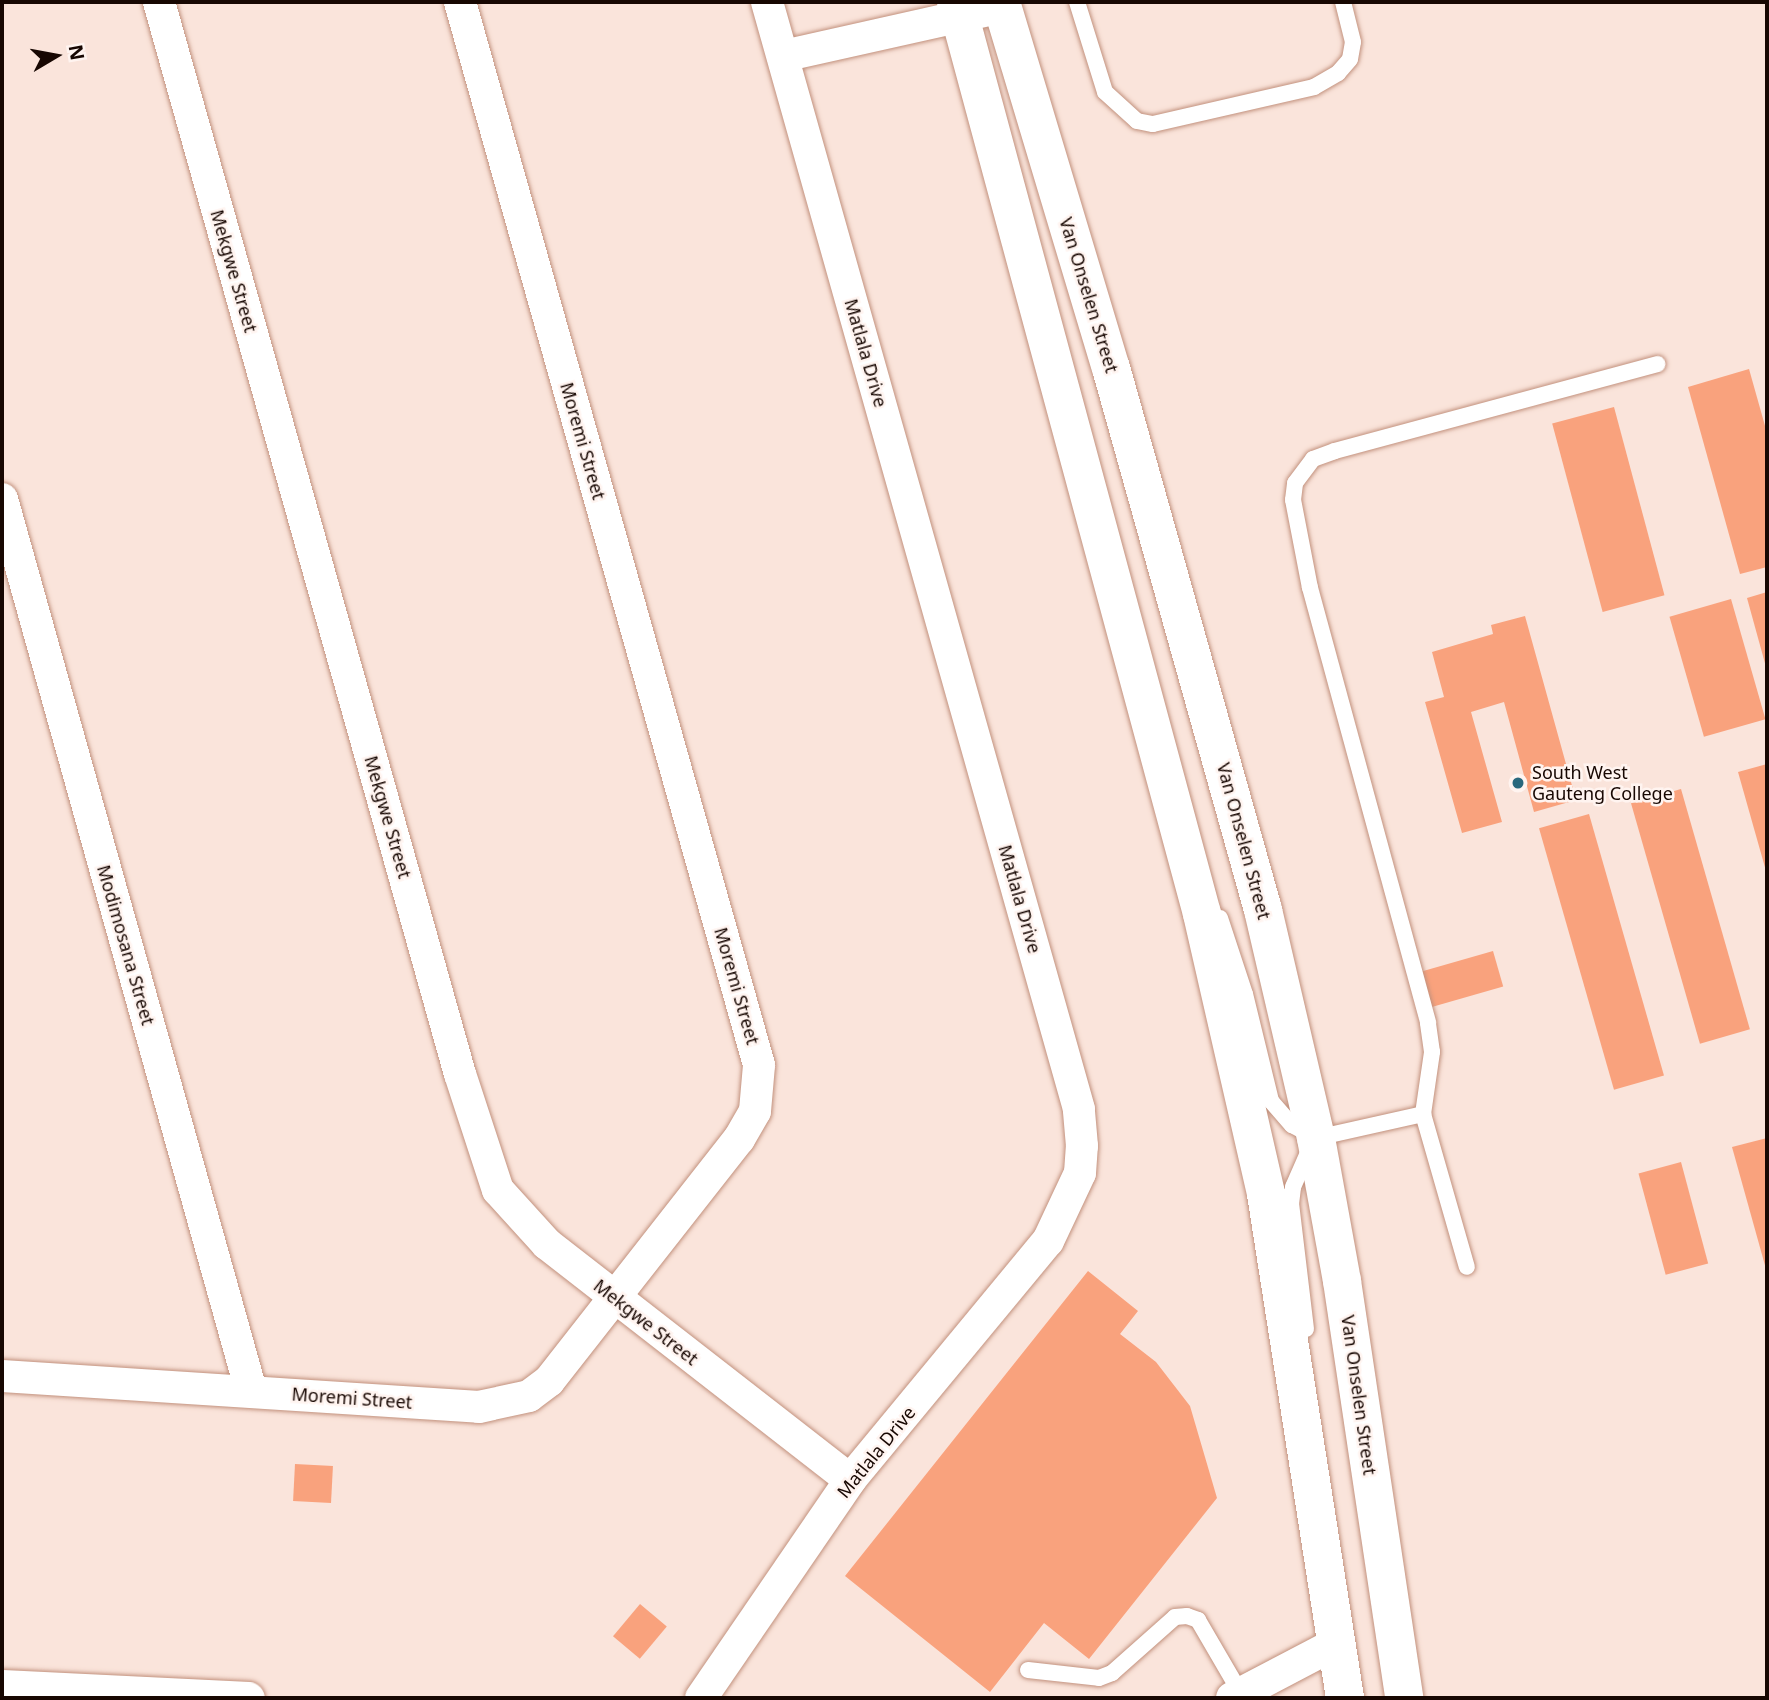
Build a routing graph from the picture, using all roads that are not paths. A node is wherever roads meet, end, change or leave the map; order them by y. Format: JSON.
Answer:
{"nodes":[{"id":1,"x":159,"y":2,"type":"edge"},
{"id":2,"x":460,"y":2,"type":"edge"},
{"id":3,"x":766,"y":2,"type":"edge"},
{"id":4,"x":1077,"y":2,"type":"edge"},
{"id":5,"x":1343,"y":2,"type":"edge"},
{"id":6,"x":1002,"y":4,"type":"edge"},
{"id":7,"x":958,"y":9,"type":"edge"},
{"id":8,"x":783,"y":56,"type":"junction"},
{"id":9,"x":1657,"y":364,"type":"dead end"},
{"id":10,"x":2,"y":499,"type":"edge"},
{"id":11,"x":1176,"y":819,"type":"junction"},
{"id":12,"x":1423,"y":1114,"type":"junction"},
{"id":13,"x":1316,"y":1138,"type":"junction"},
{"id":14,"x":1467,"y":1267,"type":"dead end"},
{"id":15,"x":612,"y":1297,"type":"junction"},
{"id":16,"x":2,"y":1376,"type":"edge"},
{"id":17,"x":251,"y":1391,"type":"junction"},
{"id":18,"x":1308,"y":1462,"type":"junction"},
{"id":19,"x":850,"y":1480,"type":"junction"},
{"id":20,"x":1335,"y":1644,"type":"junction"},
{"id":21,"x":1028,"y":1670,"type":"dead end"},
{"id":22,"x":2,"y":1686,"type":"edge"},
{"id":23,"x":75,"y":1693,"type":"edge"},
{"id":24,"x":1236,"y":1696,"type":"edge"},
{"id":25,"x":250,"y":1698,"type":"edge"},
{"id":26,"x":701,"y":1698,"type":"edge"},
{"id":27,"x":1345,"y":1698,"type":"edge"},
{"id":28,"x":1404,"y":1698,"type":"edge"}],
"edges":[{"from":1,"to":15,"type":"street","name":"Mekgwe Street"},
{"from":2,"to":15,"type":"street","name":"Moremi Street"},
{"from":3,"to":8,"type":"street","name":"Matlala Drive"},
{"from":4,"to":5,"type":"lane"},
{"from":6,"to":7,"type":"street"},
{"from":6,"to":13,"type":"main road","name":"Van Onselen Street"},
{"from":7,"to":8,"type":"street"},
{"from":7,"to":11,"type":"main road"},
{"from":8,"to":19,"type":"street","name":"Matlala Drive"},
{"from":9,"to":12,"type":"lane"},
{"from":10,"to":17,"type":"street","name":"Modimosana Street"},
{"from":11,"to":13,"type":"lane"},
{"from":11,"to":18,"type":"main road"},
{"from":12,"to":13,"type":"lane"},
{"from":12,"to":14,"type":"lane"},
{"from":13,"to":18,"type":"lane"},
{"from":13,"to":28,"type":"main road","name":"Van Onselen Street"},
{"from":15,"to":17,"type":"street","name":"Moremi Street"},
{"from":15,"to":19,"type":"street","name":"Mekgwe Street"},
{"from":16,"to":17,"type":"street","name":"Moremi Street"},
{"from":18,"to":20,"type":"main road"},
{"from":19,"to":26,"type":"street","name":"Matlala Drive"},
{"from":20,"to":24,"type":"street"},
{"from":20,"to":27,"type":"main road"},
{"from":21,"to":24,"type":"lane"},
{"from":22,"to":23,"type":"street"},
{"from":23,"to":25,"type":"street"}]}
